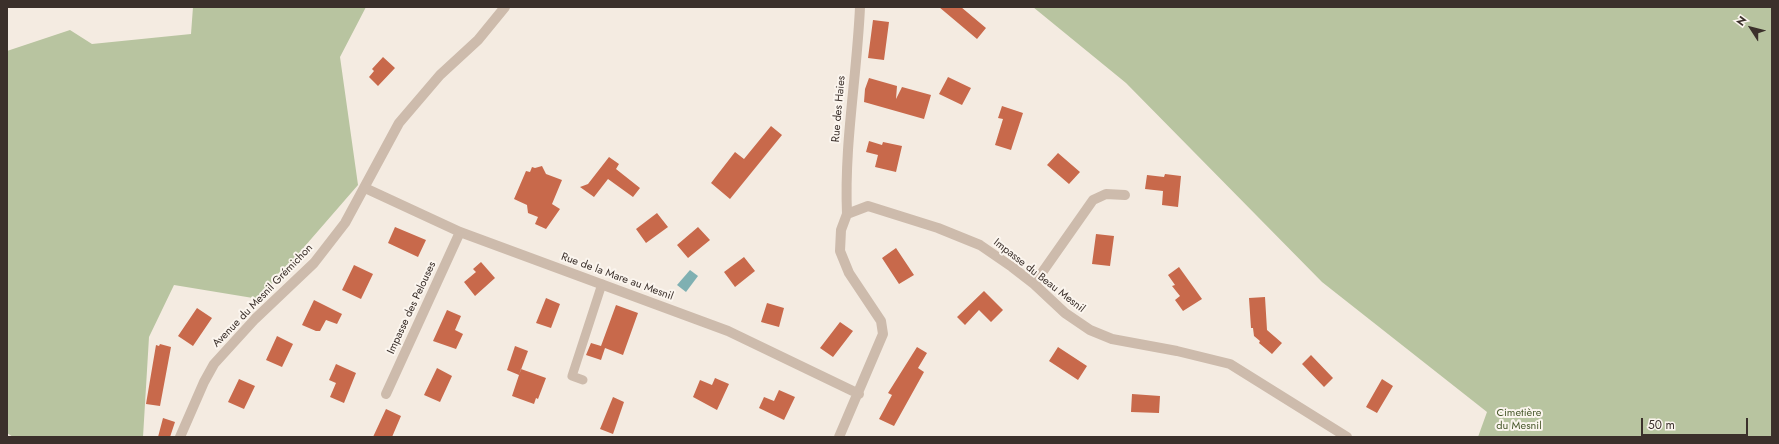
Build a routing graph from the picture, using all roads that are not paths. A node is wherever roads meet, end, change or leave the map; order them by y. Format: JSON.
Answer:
{"nodes":[{"id":1,"x":505,"y":7,"type":"edge"},
{"id":2,"x":860,"y":7,"type":"edge"},
{"id":3,"x":365,"y":188,"type":"junction"},
{"id":4,"x":1125,"y":195,"type":"dead end"},
{"id":5,"x":847,"y":214,"type":"junction"},
{"id":6,"x":460,"y":232,"type":"junction"},
{"id":7,"x":602,"y":284,"type":"junction"},
{"id":8,"x":1034,"y":284,"type":"junction"},
{"id":9,"x":583,"y":380,"type":"dead end"},
{"id":10,"x":386,"y":394,"type":"dead end"},
{"id":11,"x":858,"y":394,"type":"junction"},
{"id":12,"x":180,"y":437,"type":"edge"},
{"id":13,"x":839,"y":437,"type":"edge"},
{"id":14,"x":1347,"y":437,"type":"edge"}],
"edges":[{"from":1,"to":3,"type":"street","name":"Avenue du Mesnil Grémichon"},
{"from":2,"to":5,"type":"street","name":"Rue des Haies"},
{"from":3,"to":6,"type":"street","name":"Rue de la Mare au Mesnil"},
{"from":3,"to":12,"type":"street","name":"Avenue du Mesnil Grémichon"},
{"from":4,"to":8,"type":"street"},
{"from":5,"to":8,"type":"street","name":"Impasse du Beau Mesnil"},
{"from":5,"to":11,"type":"street"},
{"from":6,"to":7,"type":"street","name":"Rue de la Mare au Mesnil"},
{"from":6,"to":10,"type":"street","name":"Impasse des Pelouses"},
{"from":7,"to":9,"type":"lane"},
{"from":7,"to":11,"type":"street","name":"Rue de la Mare au Mesnil"},
{"from":8,"to":14,"type":"street","name":"Impasse du Beau Mesnil"},
{"from":11,"to":13,"type":"street"}]}
